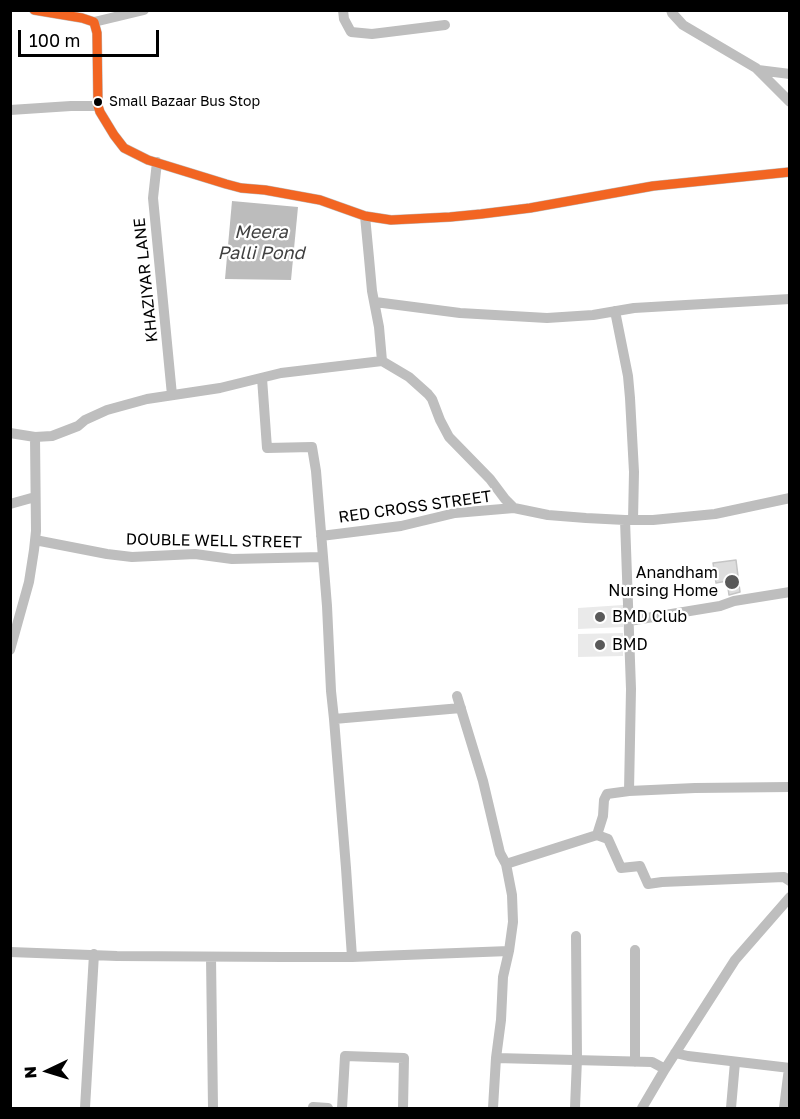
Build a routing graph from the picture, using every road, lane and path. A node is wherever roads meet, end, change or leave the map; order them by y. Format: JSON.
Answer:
{"nodes":[{"id":1,"x":34,"y":10,"type":"edge"},
{"id":2,"x":144,"y":10,"type":"edge"},
{"id":3,"x":343,"y":10,"type":"edge"},
{"id":4,"x":671,"y":10,"type":"edge"},
{"id":5,"x":101,"y":17,"type":"edge"},
{"id":6,"x":445,"y":25,"type":"dead end"},
{"id":7,"x":758,"y":70,"type":"junction"},
{"id":8,"x":789,"y":74,"type":"edge"},
{"id":9,"x":789,"y":102,"type":"edge"},
{"id":10,"x":98,"y":106,"type":"junction"},
{"id":11,"x":10,"y":110,"type":"edge"},
{"id":12,"x":157,"y":162,"type":"junction"},
{"id":13,"x":789,"y":172,"type":"edge"},
{"id":14,"x":365,"y":216,"type":"junction"},
{"id":15,"x":789,"y":299,"type":"edge"},
{"id":16,"x":375,"y":302,"type":"junction"},
{"id":17,"x":615,"y":311,"type":"junction"},
{"id":18,"x":382,"y":361,"type":"junction"},
{"id":19,"x":262,"y":378,"type":"junction"},
{"id":20,"x":172,"y":395,"type":"junction"},
{"id":21,"x":10,"y":433,"type":"edge"},
{"id":22,"x":35,"y":437,"type":"junction"},
{"id":23,"x":35,"y":497,"type":"junction"},
{"id":24,"x":789,"y":498,"type":"edge"},
{"id":25,"x":10,"y":504,"type":"edge"},
{"id":26,"x":514,"y":508,"type":"junction"},
{"id":27,"x":629,"y":520,"type":"junction"},
{"id":28,"x":321,"y":536,"type":"junction"},
{"id":29,"x":35,"y":540,"type":"junction"},
{"id":30,"x":322,"y":557,"type":"junction"},
{"id":31,"x":789,"y":592,"type":"edge"},
{"id":32,"x":629,"y":621,"type":"junction"},
{"id":33,"x":10,"y":650,"type":"edge"},
{"id":34,"x":457,"y":696,"type":"dead end"},
{"id":35,"x":461,"y":708,"type":"junction"},
{"id":36,"x":334,"y":719,"type":"junction"},
{"id":37,"x":789,"y":787,"type":"edge"},
{"id":38,"x":628,"y":790,"type":"junction"},
{"id":39,"x":597,"y":835,"type":"junction"},
{"id":40,"x":506,"y":864,"type":"junction"},
{"id":41,"x":789,"y":881,"type":"edge"},
{"id":42,"x":789,"y":897,"type":"edge"},
{"id":43,"x":576,"y":936,"type":"dead end"},
{"id":44,"x":635,"y":950,"type":"dead end"},
{"id":45,"x":510,"y":951,"type":"junction"},
{"id":46,"x":10,"y":952,"type":"edge"},
{"id":47,"x":94,"y":954,"type":"junction"},
{"id":48,"x":211,"y":957,"type":"junction"},
{"id":49,"x":352,"y":957,"type":"junction"},
{"id":50,"x":675,"y":1053,"type":"junction"},
{"id":51,"x":496,"y":1058,"type":"junction"},
{"id":52,"x":577,"y":1059,"type":"junction"},
{"id":53,"x":635,"y":1062,"type":"junction"},
{"id":54,"x":735,"y":1062,"type":"junction"},
{"id":55,"x":789,"y":1068,"type":"edge"},
{"id":56,"x":665,"y":1069,"type":"junction"},
{"id":57,"x":313,"y":1107,"type":"edge"},
{"id":58,"x":85,"y":1108,"type":"edge"},
{"id":59,"x":213,"y":1108,"type":"edge"},
{"id":60,"x":328,"y":1108,"type":"edge"},
{"id":61,"x":342,"y":1108,"type":"edge"},
{"id":62,"x":403,"y":1108,"type":"edge"},
{"id":63,"x":493,"y":1108,"type":"edge"},
{"id":64,"x":575,"y":1108,"type":"edge"},
{"id":65,"x":642,"y":1108,"type":"edge"},
{"id":66,"x":731,"y":1108,"type":"edge"},
{"id":67,"x":784,"y":1108,"type":"edge"}],
"edges":[{"from":1,"to":5,"type":"street"},
{"from":2,"to":5,"type":"street"},
{"from":3,"to":6,"type":"street"},
{"from":4,"to":7,"type":"street"},
{"from":5,"to":10,"type":"street"},
{"from":7,"to":8,"type":"street"},
{"from":7,"to":9,"type":"street"},
{"from":10,"to":11,"type":"street"},
{"from":10,"to":12,"type":"street"},
{"from":12,"to":14,"type":"street"},
{"from":12,"to":20,"type":"street","name":"KHAZIYAR LANE"},
{"from":13,"to":14,"type":"street"},
{"from":14,"to":16,"type":"street"},
{"from":15,"to":17,"type":"street"},
{"from":16,"to":17,"type":"street"},
{"from":16,"to":18,"type":"street"},
{"from":17,"to":27,"type":"street"},
{"from":18,"to":19,"type":"street"},
{"from":18,"to":26,"type":"street"},
{"from":19,"to":20,"type":"street"},
{"from":19,"to":28,"type":"street"},
{"from":20,"to":22,"type":"street"},
{"from":21,"to":22,"type":"street"},
{"from":22,"to":23,"type":"street"},
{"from":23,"to":25,"type":"street"},
{"from":23,"to":29,"type":"street"},
{"from":24,"to":27,"type":"street","name":"RED CROSS STREET"},
{"from":26,"to":27,"type":"street","name":"RED CROSS STREET"},
{"from":26,"to":28,"type":"street","name":"RED CROSS STREET"},
{"from":27,"to":32,"type":"street"},
{"from":28,"to":30,"type":"street"},
{"from":29,"to":30,"type":"street","name":"DOUBLE WELL STREET"},
{"from":29,"to":33,"type":"street"},
{"from":30,"to":36,"type":"street"},
{"from":31,"to":32,"type":"street"},
{"from":32,"to":38,"type":"street"},
{"from":34,"to":35,"type":"street"},
{"from":35,"to":36,"type":"street"},
{"from":35,"to":40,"type":"street"},
{"from":36,"to":49,"type":"street"},
{"from":37,"to":38,"type":"street"},
{"from":38,"to":39,"type":"street"},
{"from":39,"to":40,"type":"street"},
{"from":39,"to":41,"type":"street"},
{"from":40,"to":45,"type":"street"},
{"from":42,"to":50,"type":"street"},
{"from":43,"to":52,"type":"street"},
{"from":44,"to":53,"type":"street"},
{"from":45,"to":49,"type":"street"},
{"from":45,"to":51,"type":"street"},
{"from":46,"to":47,"type":"street"},
{"from":47,"to":48,"type":"street"},
{"from":47,"to":58,"type":"street"},
{"from":48,"to":49,"type":"street"},
{"from":48,"to":59,"type":"street"},
{"from":50,"to":54,"type":"street"},
{"from":50,"to":56,"type":"street"},
{"from":51,"to":52,"type":"street"},
{"from":51,"to":63,"type":"street"},
{"from":52,"to":53,"type":"street"},
{"from":52,"to":64,"type":"street"},
{"from":53,"to":56,"type":"street"},
{"from":54,"to":55,"type":"street"},
{"from":54,"to":66,"type":"street"},
{"from":55,"to":67,"type":"street"},
{"from":56,"to":65,"type":"street"},
{"from":57,"to":60,"type":"street"},
{"from":61,"to":62,"type":"street"}]}
